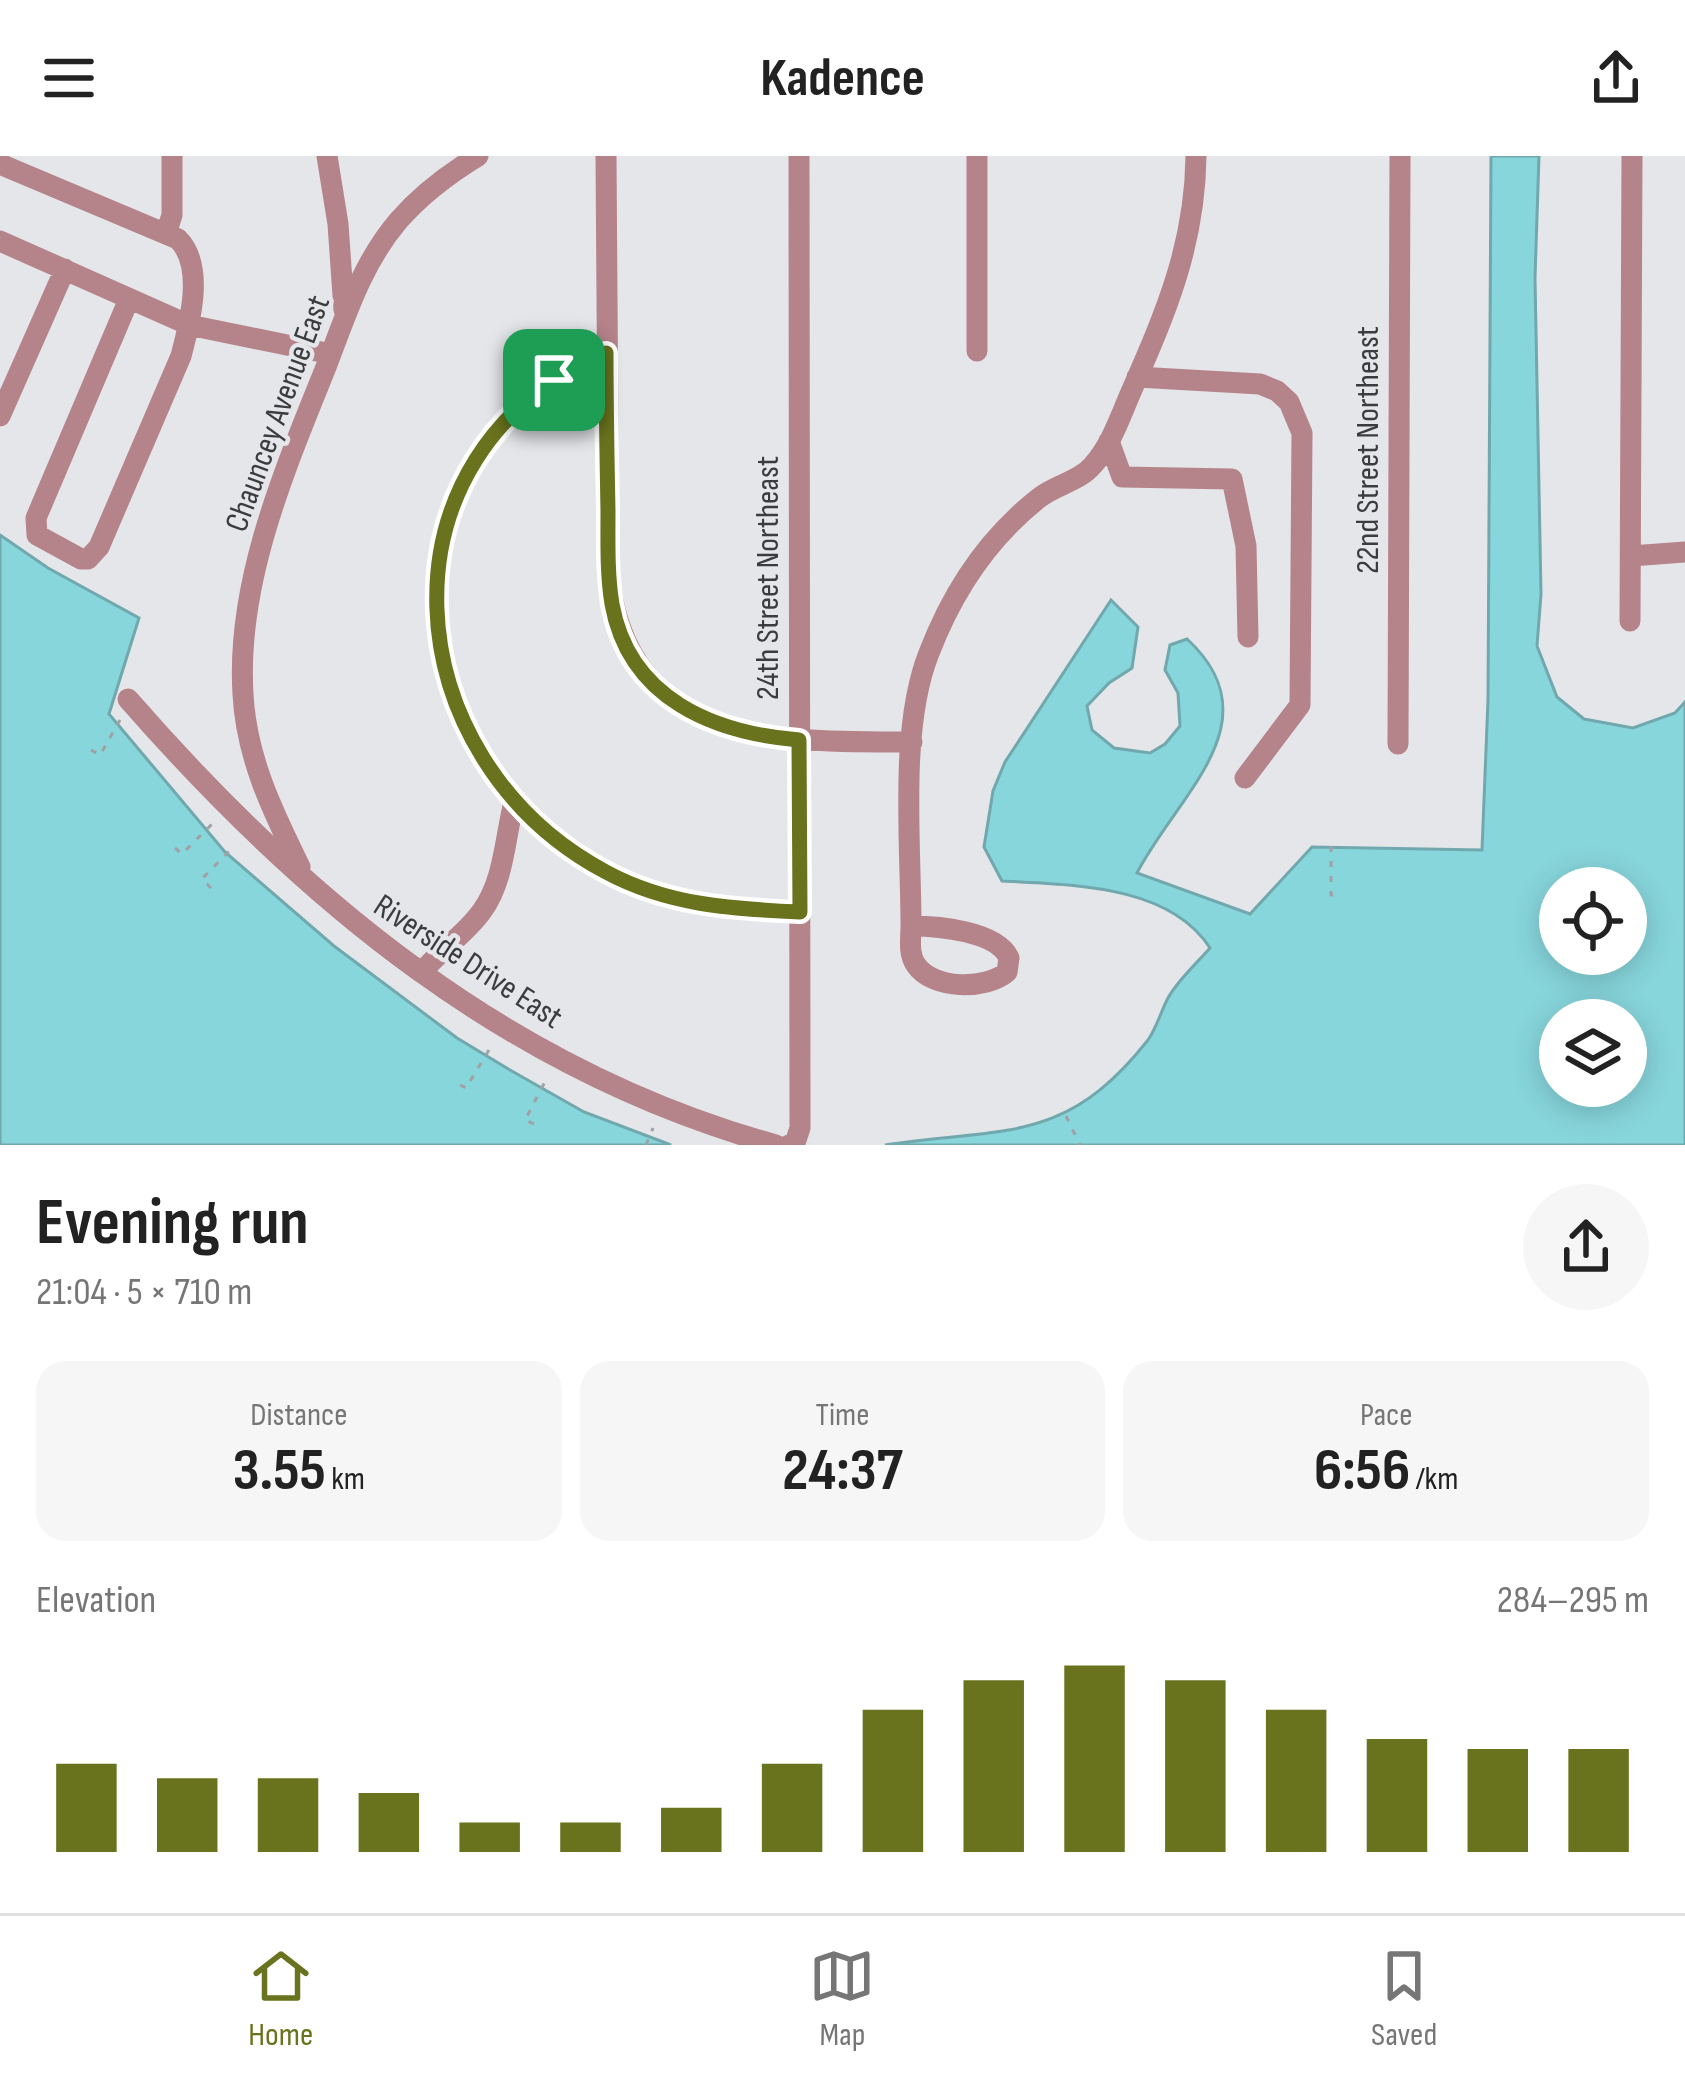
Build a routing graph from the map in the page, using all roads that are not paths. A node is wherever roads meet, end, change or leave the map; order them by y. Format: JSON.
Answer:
{"nodes":[{"id":1,"x":172,"y":156,"type":"edge"},
{"id":2,"x":326,"y":156,"type":"edge"},
{"id":3,"x":478,"y":156,"type":"edge"},
{"id":4,"x":605,"y":156,"type":"edge"},
{"id":5,"x":799,"y":156,"type":"edge"},
{"id":6,"x":977,"y":156,"type":"edge"},
{"id":7,"x":1196,"y":156,"type":"edge"},
{"id":8,"x":1400,"y":156,"type":"edge"},
{"id":9,"x":1632,"y":156,"type":"edge"},
{"id":10,"x":0,"y":164,"type":"edge"},
{"id":11,"x":166,"y":234,"type":"junction"},
{"id":12,"x":0,"y":241,"type":"edge"},
{"id":13,"x":64,"y":269,"type":"junction"},
{"id":14,"x":129,"y":299,"type":"junction"},
{"id":15,"x":344,"y":311,"type":"junction"},
{"id":16,"x":189,"y":325,"type":"junction"},
{"id":17,"x":976,"y":351,"type":"dead end"},
{"id":18,"x":606,"y":353,"type":"junction"},
{"id":19,"x":331,"y":354,"type":"junction"},
{"id":20,"x":1137,"y":377,"type":"junction"},
{"id":21,"x":0,"y":416,"type":"edge"},
{"id":22,"x":1109,"y":441,"type":"junction"},
{"id":23,"x":1685,"y":552,"type":"edge"},
{"id":24,"x":1631,"y":556,"type":"junction"},
{"id":25,"x":1630,"y":621,"type":"dead end"},
{"id":26,"x":1248,"y":637,"type":"dead end"},
{"id":27,"x":124,"y":709,"type":"road end"},
{"id":28,"x":799,"y":740,"type":"junction"},
{"id":29,"x":912,"y":742,"type":"junction"},
{"id":30,"x":1398,"y":745,"type":"dead end"},
{"id":31,"x":1245,"y":778,"type":"dead end"},
{"id":32,"x":514,"y":802,"type":"junction"},
{"id":33,"x":304,"y":875,"type":"junction"},
{"id":34,"x":800,"y":912,"type":"junction"},
{"id":35,"x":911,"y":926,"type":"junction"},
{"id":36,"x":422,"y":972,"type":"junction"},
{"id":37,"x":787,"y":1144,"type":"edge"}],
"edges":[{"from":1,"to":11,"type":"street"},
{"from":2,"to":15,"type":"street"},
{"from":3,"to":15,"type":"street","name":"Chauncey Avenue East"},
{"from":4,"to":18,"type":"street"},
{"from":5,"to":28,"type":"street","name":"24th Street Northeast"},
{"from":6,"to":17,"type":"street"},
{"from":7,"to":20,"type":"street"},
{"from":8,"to":30,"type":"street","name":"22nd Street Northeast"},
{"from":9,"to":24,"type":"street"},
{"from":10,"to":11,"type":"street"},
{"from":11,"to":16,"type":"street"},
{"from":12,"to":13,"type":"street"},
{"from":13,"to":14,"type":"street"},
{"from":13,"to":21,"type":"street"},
{"from":14,"to":16,"type":"street"},
{"from":14,"to":16,"type":"street"},
{"from":15,"to":19,"type":"street","name":"Chauncey Avenue East"},
{"from":16,"to":19,"type":"street"},
{"from":18,"to":28,"type":"street"},
{"from":18,"to":32,"type":"street"},
{"from":19,"to":33,"type":"street","name":"Chauncey Avenue East"},
{"from":20,"to":22,"type":"street"},
{"from":20,"to":31,"type":"street"},
{"from":22,"to":26,"type":"street"},
{"from":22,"to":29,"type":"street"},
{"from":23,"to":24,"type":"street"},
{"from":24,"to":25,"type":"street"},
{"from":27,"to":33,"type":"street","name":"Riverside Drive East"},
{"from":28,"to":29,"type":"street"},
{"from":28,"to":34,"type":"street","name":"24th Street Northeast"},
{"from":29,"to":35,"type":"street"},
{"from":32,"to":34,"type":"street"},
{"from":32,"to":36,"type":"street"},
{"from":33,"to":36,"type":"street","name":"Riverside Drive East"},
{"from":34,"to":37,"type":"street","name":"24th Street Northeast"},
{"from":35,"to":35,"type":"street"},
{"from":36,"to":37,"type":"street","name":"Riverside Drive East"}]}
